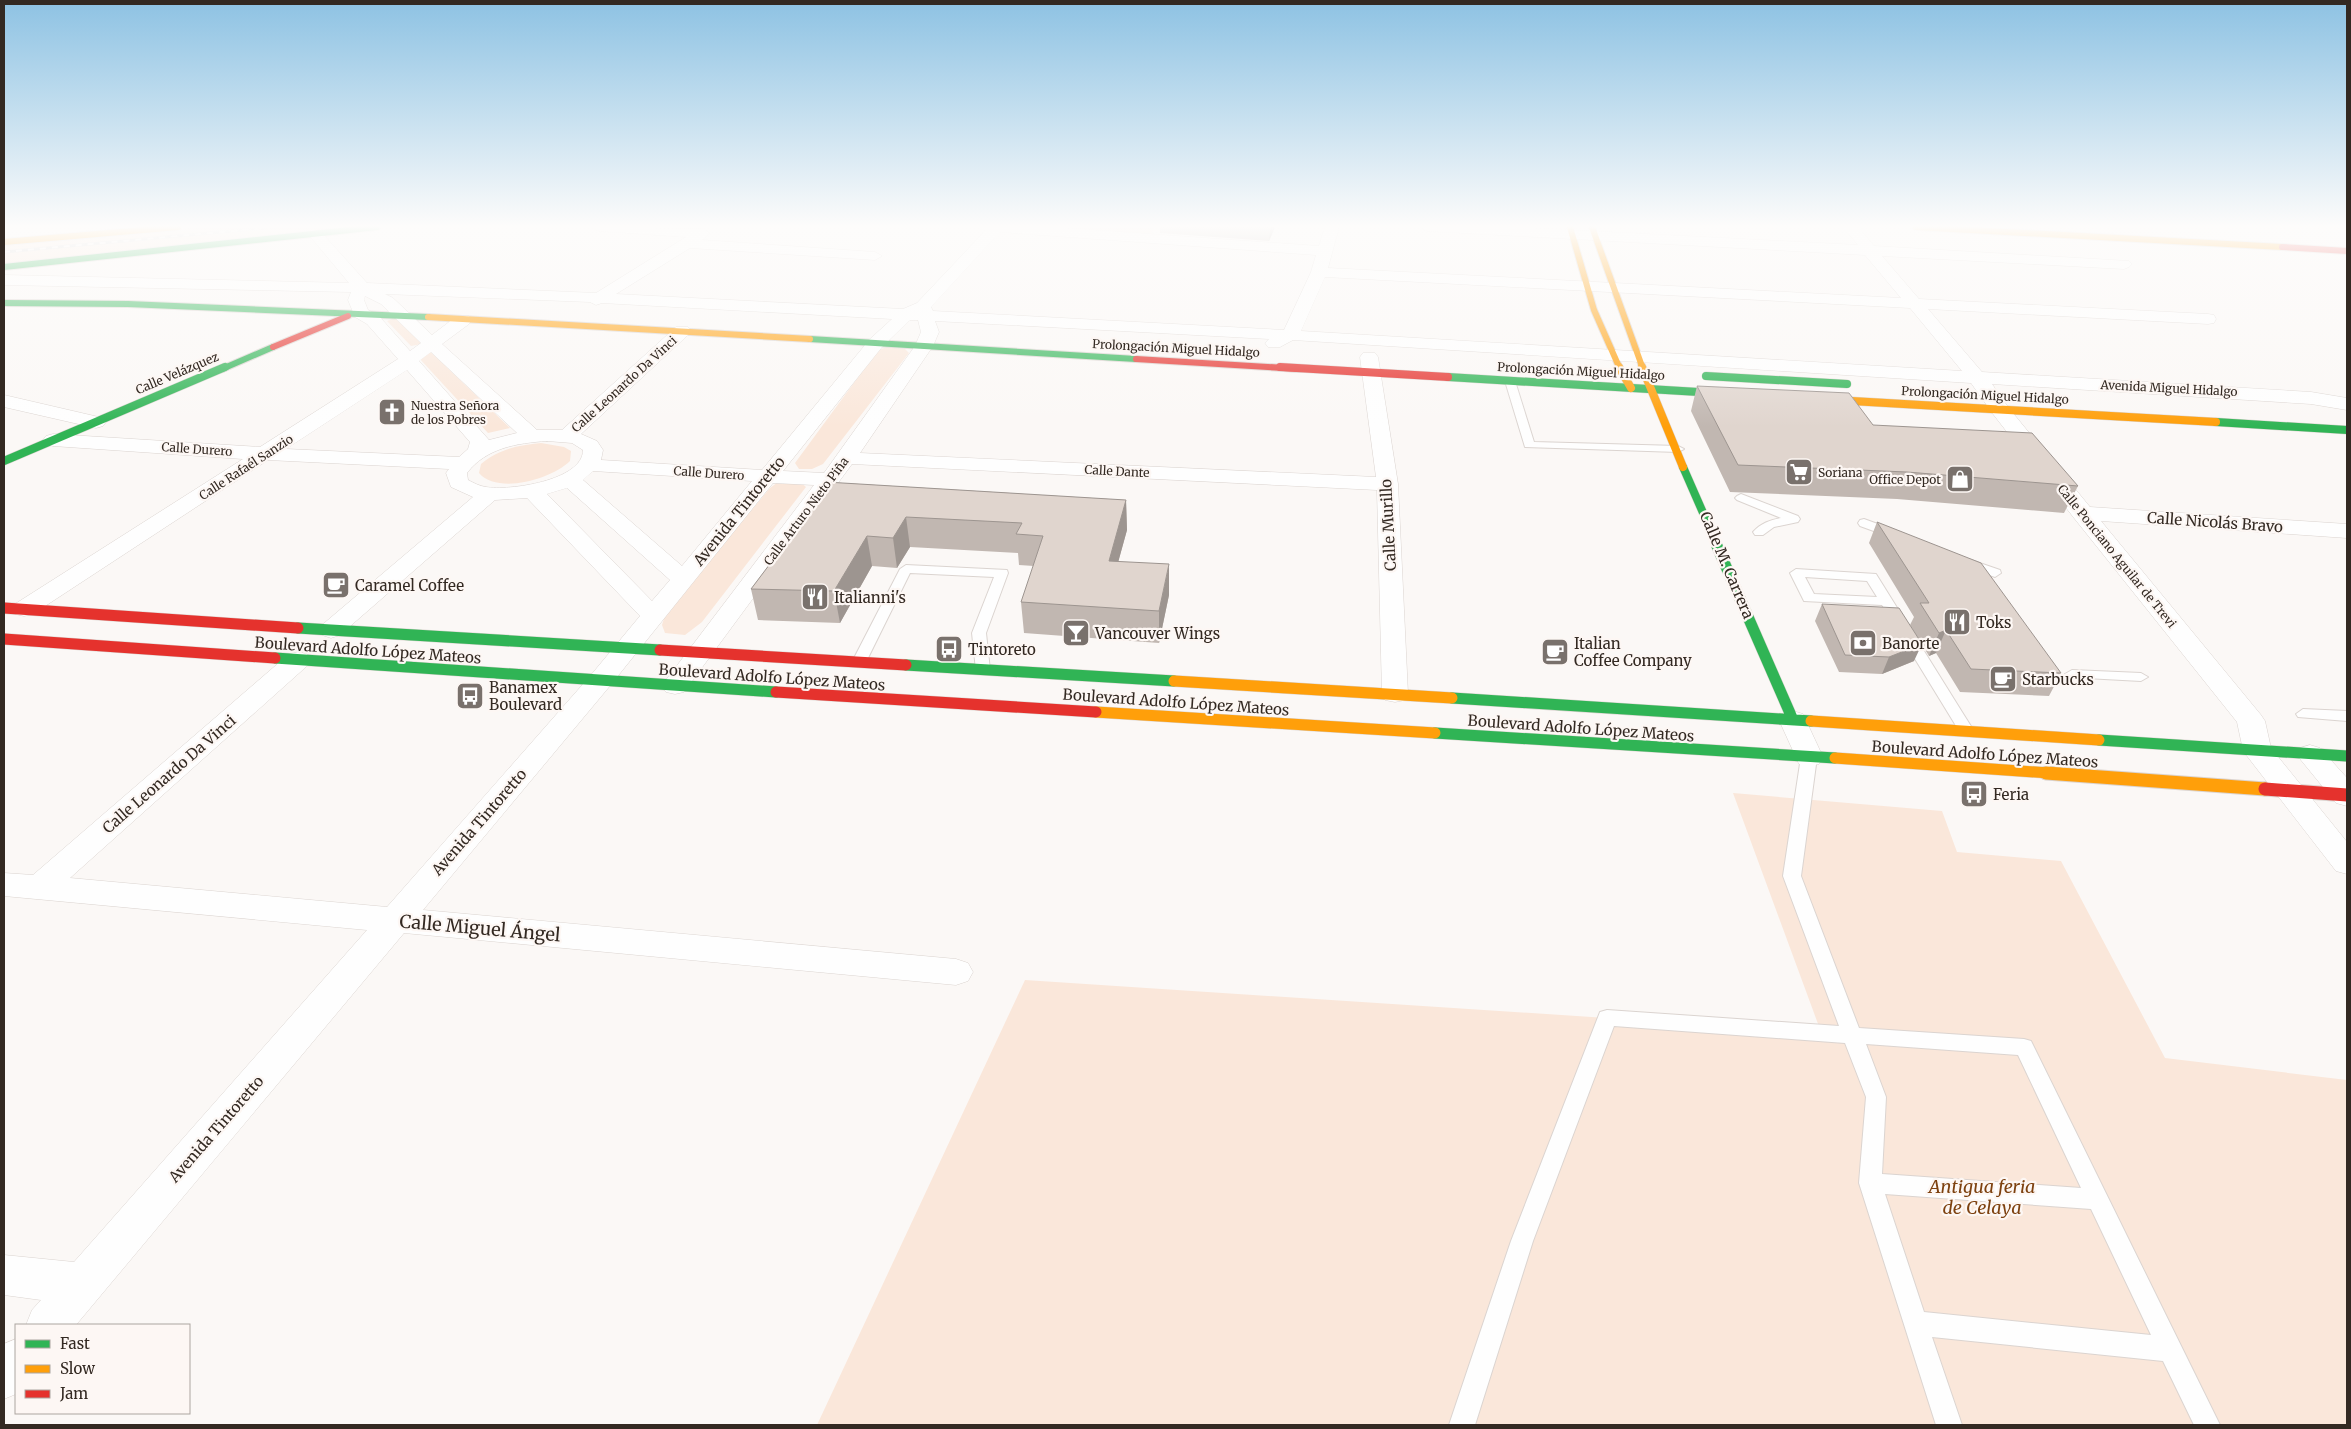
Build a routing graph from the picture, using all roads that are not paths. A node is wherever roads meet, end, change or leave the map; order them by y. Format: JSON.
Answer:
{"nodes":[{"id":1,"x":103,"y":294,"type":"edge"},
{"id":2,"x":245,"y":294,"type":"edge"},
{"id":3,"x":352,"y":294,"type":"edge"},
{"id":4,"x":605,"y":294,"type":"edge"},
{"id":5,"x":940,"y":294,"type":"edge"},
{"id":6,"x":1309,"y":294,"type":"edge"},
{"id":7,"x":1589,"y":294,"type":"edge"},
{"id":8,"x":1614,"y":294,"type":"edge"},
{"id":9,"x":1726,"y":294,"type":"edge"},
{"id":10,"x":1906,"y":294,"type":"edge"},
{"id":11,"x":598,"y":298,"type":"junction"},
{"id":12,"x":326,"y":299,"type":"dead end"},
{"id":13,"x":356,"y":300,"type":"junction"},
{"id":14,"x":386,"y":301,"type":"junction"},
{"id":15,"x":416,"y":302,"type":"dead end"},
{"id":16,"x":4,"y":303,"type":"edge"},
{"id":17,"x":1914,"y":303,"type":"junction"},
{"id":18,"x":584,"y":311,"type":"dead end"},
{"id":19,"x":400,"y":316,"type":"junction"},
{"id":20,"x":2208,"y":319,"type":"dead end"},
{"id":21,"x":463,"y":320,"type":"junction"},
{"id":22,"x":911,"y":328,"type":"junction"},
{"id":23,"x":682,"y":331,"type":"junction"},
{"id":24,"x":1290,"y":335,"type":"junction"},
{"id":25,"x":431,"y":344,"type":"junction"},
{"id":26,"x":1255,"y":350,"type":"joint"},
{"id":27,"x":1280,"y":352,"type":"dead end"},
{"id":28,"x":408,"y":361,"type":"junction"},
{"id":29,"x":1369,"y":361,"type":"junction"},
{"id":30,"x":1614,"y":365,"type":"junction"},
{"id":31,"x":1646,"y":367,"type":"junction"},
{"id":32,"x":1694,"y":375,"type":"dead end"},
{"id":33,"x":1510,"y":381,"type":"junction"},
{"id":34,"x":1861,"y":384,"type":"dead end"},
{"id":35,"x":1972,"y":384,"type":"junction"},
{"id":36,"x":1630,"y":388,"type":"junction"},
{"id":37,"x":1651,"y":389,"type":"junction"},
{"id":38,"x":1741,"y":395,"type":"edge"},
{"id":39,"x":1801,"y":398,"type":"edge"},
{"id":40,"x":1996,"y":398,"type":"junction"},
{"id":41,"x":4,"y":401,"type":"edge"},
{"id":42,"x":2347,"y":404,"type":"edge"},
{"id":43,"x":2307,"y":410,"type":"dead end"},
{"id":44,"x":2347,"y":412,"type":"edge"},
{"id":45,"x":96,"y":422,"type":"junction"},
{"id":46,"x":2347,"y":430,"type":"edge"},
{"id":47,"x":532,"y":436,"type":"junction"},
{"id":48,"x":567,"y":436,"type":"junction"},
{"id":49,"x":53,"y":440,"type":"junction"},
{"id":50,"x":1678,"y":449,"type":"junction"},
{"id":51,"x":267,"y":454,"type":"junction"},
{"id":52,"x":470,"y":457,"type":"junction"},
{"id":53,"x":846,"y":458,"type":"junction"},
{"id":54,"x":4,"y":461,"type":"edge"},
{"id":55,"x":588,"y":465,"type":"junction"},
{"id":56,"x":768,"y":477,"type":"junction"},
{"id":57,"x":569,"y":479,"type":"junction"},
{"id":58,"x":830,"y":480,"type":"junction"},
{"id":59,"x":1387,"y":484,"type":"junction"},
{"id":60,"x":533,"y":490,"type":"junction"},
{"id":61,"x":490,"y":494,"type":"junction"},
{"id":62,"x":1741,"y":498,"type":"dead end"},
{"id":63,"x":2082,"y":513,"type":"junction"},
{"id":64,"x":1864,"y":523,"type":"dead end"},
{"id":65,"x":2347,"y":531,"type":"edge"},
{"id":66,"x":1759,"y":532,"type":"dead end"},
{"id":67,"x":1908,"y":540,"type":"edge"},
{"id":68,"x":1960,"y":560,"type":"edge"},
{"id":69,"x":1996,"y":573,"type":"dead end"},
{"id":70,"x":683,"y":579,"type":"junction"},
{"id":71,"x":1887,"y":601,"type":"junction"},
{"id":72,"x":4,"y":608,"type":"edge"},
{"id":73,"x":24,"y":609,"type":"junction"},
{"id":74,"x":652,"y":615,"type":"junction"},
{"id":75,"x":331,"y":630,"type":"junction"},
{"id":76,"x":4,"y":640,"type":"edge"},
{"id":77,"x":626,"y":648,"type":"junction"},
{"id":78,"x":698,"y":652,"type":"junction"},
{"id":79,"x":298,"y":660,"type":"junction"},
{"id":80,"x":858,"y":662,"type":"junction"},
{"id":81,"x":983,"y":670,"type":"junction"},
{"id":82,"x":2072,"y":674,"type":"dead end"},
{"id":83,"x":2141,"y":677,"type":"dead end"},
{"id":84,"x":600,"y":681,"type":"junction"},
{"id":85,"x":675,"y":686,"type":"junction"},
{"id":86,"x":1394,"y":694,"type":"junction"},
{"id":87,"x":2303,"y":714,"type":"dead end"},
{"id":88,"x":2347,"y":716,"type":"edge"},
{"id":89,"x":1794,"y":720,"type":"junction"},
{"id":90,"x":1966,"y":731,"type":"junction"},
{"id":91,"x":2257,"y":750,"type":"junction"},
{"id":92,"x":2310,"y":754,"type":"junction"},
{"id":93,"x":2347,"y":756,"type":"edge"},
{"id":94,"x":1809,"y":757,"type":"junction"},
{"id":95,"x":2286,"y":789,"type":"junction"},
{"id":96,"x":2347,"y":795,"type":"edge"},
{"id":97,"x":2347,"y":863,"type":"edge"},
{"id":98,"x":4,"y":884,"type":"edge"},
{"id":99,"x":40,"y":887,"type":"junction"},
{"id":100,"x":395,"y":920,"type":"junction"},
{"id":101,"x":956,"y":972,"type":"dead end"},
{"id":102,"x":1852,"y":1034,"type":"junction"},
{"id":103,"x":1870,"y":1183,"type":"junction"},
{"id":104,"x":2099,"y":1199,"type":"junction"},
{"id":105,"x":4,"y":1275,"type":"edge"},
{"id":106,"x":83,"y":1284,"type":"junction"},
{"id":107,"x":49,"y":1324,"type":"edge"},
{"id":108,"x":1914,"y":1324,"type":"junction"},
{"id":109,"x":2170,"y":1349,"type":"junction"},
{"id":110,"x":15,"y":1363,"type":"edge"},
{"id":111,"x":4,"y":1376,"type":"edge"},
{"id":112,"x":1462,"y":1425,"type":"edge"},
{"id":113,"x":1949,"y":1425,"type":"edge"},
{"id":114,"x":2207,"y":1425,"type":"edge"}],
"edges":[{"from":1,"to":12,"type":"main road"},
{"from":2,"to":13,"type":"street"},
{"from":3,"to":13,"type":"street"},
{"from":4,"to":11,"type":"street"},
{"from":5,"to":22,"type":"street"},
{"from":6,"to":24,"type":"street"},
{"from":7,"to":30,"type":"main road"},
{"from":8,"to":31,"type":"main road","name":"Calle M. Carrera"},
{"from":9,"to":17,"type":"street"},
{"from":10,"to":17,"type":"street","name":"Calle Ponciano Aguilar de Trevi"},
{"from":11,"to":13,"type":"street"},
{"from":11,"to":18,"type":"street"},
{"from":11,"to":22,"type":"street"},
{"from":13,"to":14,"type":"street"},
{"from":13,"to":16,"type":"main road","name":"Prolongación Miguel Hidalgo"},
{"from":13,"to":19,"type":"main road","name":"Prolongación Miguel Hidalgo"},
{"from":13,"to":28,"type":"street"},
{"from":13,"to":45,"type":"main road","name":"Calle Velázquez"},
{"from":14,"to":15,"type":"main road"},
{"from":14,"to":19,"type":"street"},
{"from":17,"to":20,"type":"street"},
{"from":17,"to":35,"type":"street","name":"Calle Ponciano Aguilar de Trevi"},
{"from":19,"to":21,"type":"main road","name":"Prolongación Miguel Hidalgo"},
{"from":19,"to":25,"type":"street"},
{"from":21,"to":23,"type":"main road","name":"Prolongación Miguel Hidalgo"},
{"from":21,"to":25,"type":"street","name":"Calle Rafaél Sanzio"},
{"from":22,"to":23,"type":"main road","name":"Prolongación Miguel Hidalgo"},
{"from":22,"to":24,"type":"street"},
{"from":22,"to":29,"type":"main road","name":"Prolongación Miguel Hidalgo"},
{"from":22,"to":53,"type":"street","name":"Calle Arturo Nieto Piña"},
{"from":22,"to":56,"type":"street","name":"Avenida Tintoretto"},
{"from":23,"to":48,"type":"street","name":"Calle Leonardo Da Vinci"},
{"from":24,"to":26,"type":"street"},
{"from":24,"to":30,"type":"street"},
{"from":25,"to":28,"type":"street","name":"Calle Rafaél Sanzio"},
{"from":25,"to":47,"type":"street"},
{"from":26,"to":27,"type":"main road","name":"Prolongación Miguel Hidalgo"},
{"from":28,"to":51,"type":"street","name":"Calle Rafaél Sanzio"},
{"from":28,"to":52,"type":"street"},
{"from":29,"to":33,"type":"main road","name":"Prolongación Miguel Hidalgo"},
{"from":29,"to":59,"type":"street","name":"Calle Murillo"},
{"from":30,"to":31,"type":"street"},
{"from":30,"to":36,"type":"main road"},
{"from":31,"to":35,"type":"street"},
{"from":31,"to":37,"type":"main road","name":"Calle M. Carrera"},
{"from":32,"to":34,"type":"main road"},
{"from":33,"to":36,"type":"main road","name":"Prolongación Miguel Hidalgo"},
{"from":33,"to":50,"type":"lane"},
{"from":35,"to":40,"type":"street","name":"Calle Ponciano Aguilar de Trevi"},
{"from":35,"to":42,"type":"street"},
{"from":36,"to":37,"type":"main road","name":"Prolongación Miguel Hidalgo"},
{"from":37,"to":38,"type":"main road","name":"Prolongación Miguel Hidalgo"},
{"from":37,"to":50,"type":"main road","name":"Calle M. Carrera"},
{"from":39,"to":40,"type":"main road","name":"Prolongación Miguel Hidalgo"},
{"from":40,"to":46,"type":"main road","name":"Prolongación Miguel Hidalgo"},
{"from":40,"to":63,"type":"street","name":"Calle Ponciano Aguilar de Trevi"},
{"from":41,"to":45,"type":"street"},
{"from":43,"to":44,"type":"main road"},
{"from":45,"to":49,"type":"main road","name":"Calle Velázquez"},
{"from":47,"to":48,"type":"street"},
{"from":47,"to":52,"type":"street"},
{"from":48,"to":55,"type":"street"},
{"from":49,"to":51,"type":"street","name":"Calle Durero"},
{"from":49,"to":54,"type":"main road","name":"Calle Velázquez"},
{"from":50,"to":89,"type":"main road","name":"Calle M. Carrera"},
{"from":51,"to":52,"type":"street","name":"Calle Durero"},
{"from":51,"to":73,"type":"street","name":"Calle Rafaél Sanzio"},
{"from":52,"to":61,"type":"street"},
{"from":53,"to":58,"type":"street","name":"Calle Arturo Nieto Piña"},
{"from":53,"to":59,"type":"street","name":"Calle Dante"},
{"from":55,"to":56,"type":"street","name":"Calle Durero"},
{"from":55,"to":57,"type":"street"},
{"from":56,"to":58,"type":"street","name":"Calle Durero"},
{"from":56,"to":70,"type":"street","name":"Avenida Tintoretto"},
{"from":57,"to":60,"type":"street"},
{"from":57,"to":70,"type":"street"},
{"from":58,"to":78,"type":"street","name":"Calle Arturo Nieto Piña"},
{"from":59,"to":86,"type":"street","name":"Calle Murillo"},
{"from":60,"to":61,"type":"street"},
{"from":60,"to":74,"type":"street"},
{"from":61,"to":75,"type":"street"},
{"from":62,"to":66,"type":"lane"},
{"from":63,"to":65,"type":"street","name":"Calle Nicolás Bravo"},
{"from":63,"to":91,"type":"street","name":"Calle Ponciano Aguilar de Trevi"},
{"from":64,"to":67,"type":"lane"},
{"from":68,"to":69,"type":"lane"},
{"from":70,"to":74,"type":"street","name":"Avenida Tintoretto"},
{"from":71,"to":71,"type":"lane"},
{"from":71,"to":90,"type":"lane"},
{"from":72,"to":73,"type":"main road","name":"Boulevard Adolfo López Mateos"},
{"from":73,"to":75,"type":"main road","name":"Boulevard Adolfo López Mateos"},
{"from":74,"to":77,"type":"street","name":"Avenida Tintoretto"},
{"from":75,"to":77,"type":"main road","name":"Boulevard Adolfo López Mateos"},
{"from":76,"to":79,"type":"main road","name":"Boulevard Adolfo López Mateos"},
{"from":77,"to":78,"type":"main road","name":"Boulevard Adolfo López Mateos"},
{"from":77,"to":84,"type":"street","name":"Avenida Tintoretto"},
{"from":78,"to":80,"type":"main road","name":"Boulevard Adolfo López Mateos"},
{"from":78,"to":85,"type":"street","name":"Calle Arturo Nieto Piña"},
{"from":79,"to":84,"type":"main road","name":"Boulevard Adolfo López Mateos"},
{"from":79,"to":99,"type":"street","name":"Calle Leonardo Da Vinci"},
{"from":80,"to":81,"type":"main road","name":"Boulevard Adolfo López Mateos"},
{"from":80,"to":81,"type":"lane"},
{"from":81,"to":86,"type":"main road","name":"Boulevard Adolfo López Mateos"},
{"from":82,"to":83,"type":"lane"},
{"from":84,"to":85,"type":"main road","name":"Boulevard Adolfo López Mateos"},
{"from":84,"to":100,"type":"street","name":"Avenida Tintoretto"},
{"from":85,"to":94,"type":"main road","name":"Boulevard Adolfo López Mateos"},
{"from":86,"to":89,"type":"main road","name":"Boulevard Adolfo López Mateos"},
{"from":87,"to":88,"type":"lane"},
{"from":89,"to":90,"type":"main road","name":"Boulevard Adolfo López Mateos"},
{"from":89,"to":94,"type":"street","name":"Calle M. Carrera"},
{"from":90,"to":91,"type":"main road","name":"Boulevard Adolfo López Mateos"},
{"from":91,"to":92,"type":"main road","name":"Boulevard Adolfo López Mateos"},
{"from":91,"to":95,"type":"street"},
{"from":92,"to":93,"type":"main road","name":"Boulevard Adolfo López Mateos"},
{"from":92,"to":96,"type":"street"},
{"from":94,"to":95,"type":"main road","name":"Boulevard Adolfo López Mateos"},
{"from":94,"to":102,"type":"lane"},
{"from":95,"to":96,"type":"main road","name":"Boulevard Adolfo López Mateos"},
{"from":95,"to":97,"type":"street"},
{"from":98,"to":99,"type":"street","name":"Calle Miguel Ángel"},
{"from":99,"to":100,"type":"street","name":"Calle Miguel Ángel"},
{"from":100,"to":101,"type":"street","name":"Calle Miguel Ángel"},
{"from":100,"to":106,"type":"street","name":"Avenida Tintoretto"},
{"from":102,"to":103,"type":"lane"},
{"from":102,"to":104,"type":"lane"},
{"from":102,"to":112,"type":"lane"},
{"from":103,"to":104,"type":"lane"},
{"from":103,"to":108,"type":"lane"},
{"from":104,"to":109,"type":"lane"},
{"from":105,"to":106,"type":"street"},
{"from":106,"to":107,"type":"street","name":"Avenida Tintoretto"},
{"from":108,"to":109,"type":"lane"},
{"from":108,"to":113,"type":"lane"},
{"from":109,"to":114,"type":"lane"},
{"from":110,"to":111,"type":"street"}]}
